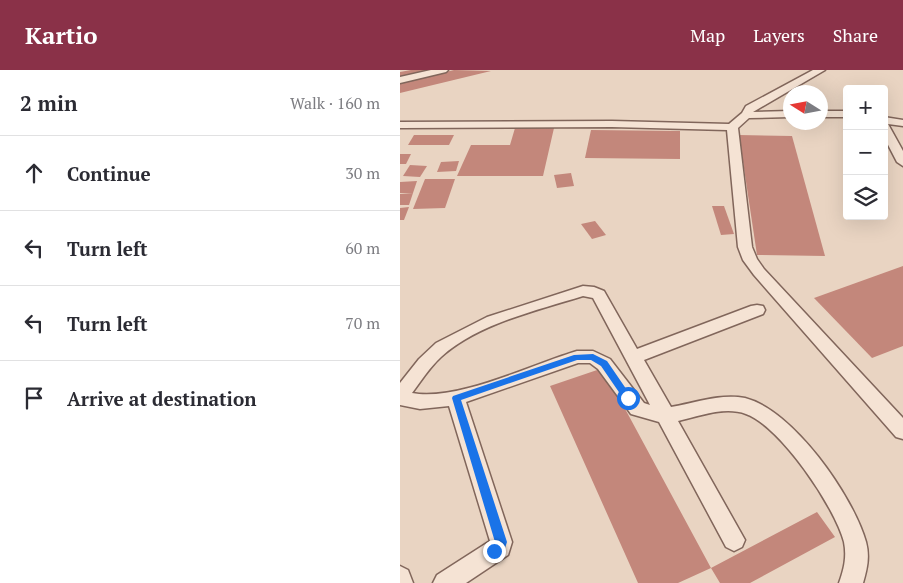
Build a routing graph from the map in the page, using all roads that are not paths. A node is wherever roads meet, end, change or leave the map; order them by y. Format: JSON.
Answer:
{"nodes":[{"id":1,"x":443,"y":70,"type":"edge"},
{"id":2,"x":820,"y":70,"type":"edge"},
{"id":3,"x":400,"y":80,"type":"edge"},
{"id":4,"x":783,"y":114,"type":"edge"},
{"id":5,"x":828,"y":114,"type":"edge"},
{"id":6,"x":843,"y":114,"type":"edge"},
{"id":7,"x":746,"y":115,"type":"junction"},
{"id":8,"x":888,"y":121,"type":"edge"},
{"id":9,"x":903,"y":123,"type":"edge"},
{"id":10,"x":400,"y":125,"type":"edge"},
{"id":11,"x":732,"y":127,"type":"junction"},
{"id":12,"x":886,"y":130,"type":"edge"},
{"id":13,"x":903,"y":162,"type":"edge"},
{"id":14,"x":757,"y":310,"type":"dead end"},
{"id":15,"x":633,"y":357,"type":"junction"},
{"id":16,"x":400,"y":397,"type":"edge"},
{"id":17,"x":456,"y":398,"type":"junction"},
{"id":18,"x":665,"y":416,"type":"junction"},
{"id":19,"x":903,"y":431,"type":"edge"},
{"id":20,"x":734,"y":540,"type":"dead end"},
{"id":21,"x":400,"y":578,"type":"edge"},
{"id":22,"x":402,"y":583,"type":"edge"},
{"id":23,"x":445,"y":583,"type":"edge"},
{"id":24,"x":851,"y":583,"type":"edge"}],
"edges":[{"from":1,"to":3,"type":"street"},
{"from":2,"to":7,"type":"street"},
{"from":4,"to":7,"type":"street"},
{"from":5,"to":6,"type":"street"},
{"from":7,"to":11,"type":"street"},
{"from":8,"to":9,"type":"street"},
{"from":10,"to":11,"type":"street"},
{"from":11,"to":19,"type":"street"},
{"from":12,"to":13,"type":"street"},
{"from":14,"to":15,"type":"street"},
{"from":15,"to":16,"type":"street"},
{"from":15,"to":18,"type":"street"},
{"from":16,"to":17,"type":"street"},
{"from":17,"to":18,"type":"street"},
{"from":17,"to":23,"type":"street"},
{"from":18,"to":20,"type":"street"},
{"from":18,"to":24,"type":"street"},
{"from":21,"to":22,"type":"street"}]}
